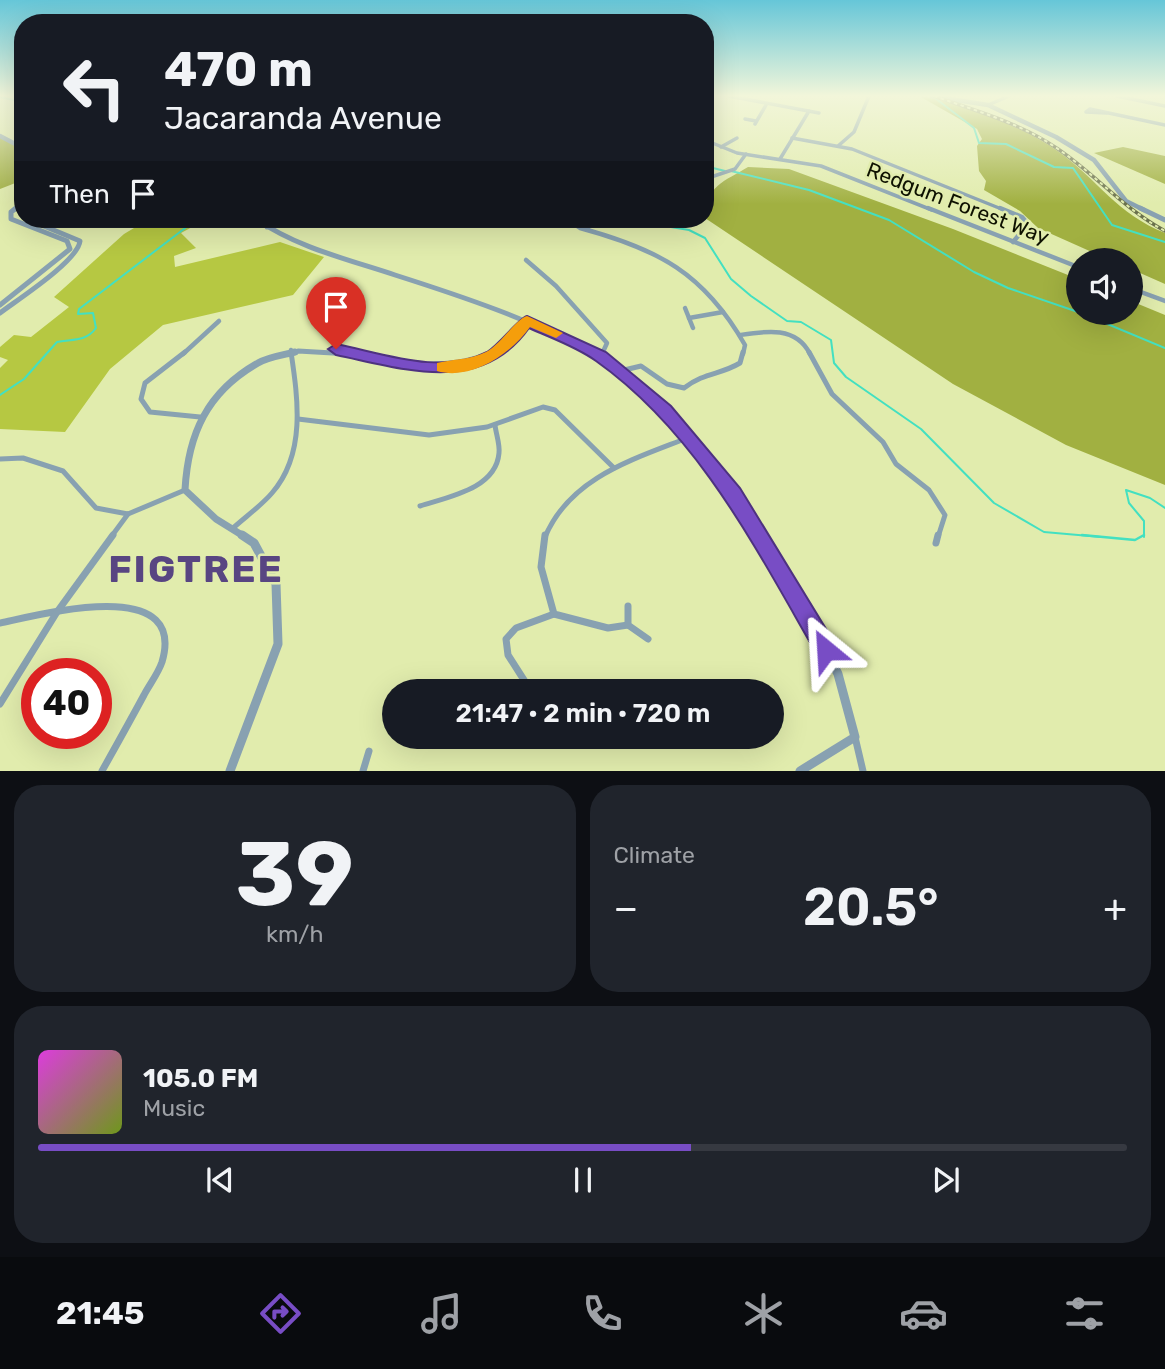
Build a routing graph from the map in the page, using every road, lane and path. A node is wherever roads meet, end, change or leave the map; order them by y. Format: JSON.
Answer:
{"nodes":[{"id":1,"x":796,"y":132,"type":"edge"},
{"id":2,"x":854,"y":132,"type":"edge"},
{"id":3,"x":1045,"y":132,"type":"edge"},
{"id":4,"x":737,"y":138,"type":"dead end"},
{"id":5,"x":792,"y":138,"type":"junction"},
{"id":6,"x":714,"y":144,"type":"edge"},
{"id":7,"x":838,"y":146,"type":"junction"},
{"id":8,"x":721,"y":147,"type":"junction"},
{"id":9,"x":746,"y":154,"type":"junction"},
{"id":10,"x":780,"y":159,"type":"junction"},
{"id":11,"x":714,"y":177,"type":"edge"},
{"id":12,"x":1165,"y":220,"type":"edge"},
{"id":13,"x":34,"y":228,"type":"edge"},
{"id":14,"x":52,"y":228,"type":"edge"},
{"id":15,"x":268,"y":228,"type":"edge"},
{"id":16,"x":589,"y":230,"type":"dead end"},
{"id":17,"x":1013,"y":242,"type":"junction"},
{"id":18,"x":78,"y":251,"type":"junction"},
{"id":19,"x":68,"y":252,"type":"junction"},
{"id":20,"x":526,"y":260,"type":"dead end"},
{"id":21,"x":1066,"y":262,"type":"edge"},
{"id":22,"x":1143,"y":293,"type":"edge"},
{"id":23,"x":1165,"y":301,"type":"edge"},
{"id":24,"x":0,"y":305,"type":"edge"},
{"id":25,"x":685,"y":309,"type":"dead end"},
{"id":26,"x":723,"y":312,"type":"junction"},
{"id":27,"x":0,"y":313,"type":"edge"},
{"id":28,"x":689,"y":318,"type":"junction"},
{"id":29,"x":219,"y":321,"type":"dead end"},
{"id":30,"x":527,"y":321,"type":"junction"},
{"id":31,"x":693,"y":328,"type":"dead end"},
{"id":32,"x":740,"y":335,"type":"junction"},
{"id":33,"x":291,"y":350,"type":"junction"},
{"id":34,"x":601,"y":356,"type":"junction"},
{"id":35,"x":620,"y":371,"type":"junction"},
{"id":36,"x":200,"y":417,"type":"junction"},
{"id":37,"x":298,"y":419,"type":"junction"},
{"id":38,"x":495,"y":425,"type":"junction"},
{"id":39,"x":687,"y":438,"type":"junction"},
{"id":40,"x":0,"y":458,"type":"edge"},
{"id":41,"x":614,"y":468,"type":"junction"},
{"id":42,"x":185,"y":490,"type":"junction"},
{"id":43,"x":420,"y":506,"type":"dead end"},
{"id":44,"x":128,"y":514,"type":"junction"},
{"id":45,"x":232,"y":529,"type":"junction"},
{"id":46,"x":936,"y":543,"type":"dead end"},
{"id":47,"x":628,"y":606,"type":"dead end"},
{"id":48,"x":57,"y":612,"type":"junction"},
{"id":49,"x":554,"y":614,"type":"junction"},
{"id":50,"x":0,"y":623,"type":"edge"},
{"id":51,"x":628,"y":625,"type":"junction"},
{"id":52,"x":648,"y":639,"type":"dead end"},
{"id":53,"x":523,"y":679,"type":"edge"},
{"id":54,"x":0,"y":704,"type":"edge"},
{"id":55,"x":855,"y":737,"type":"junction"},
{"id":56,"x":369,"y":751,"type":"dead end"},
{"id":57,"x":102,"y":771,"type":"edge"},
{"id":58,"x":230,"y":771,"type":"edge"},
{"id":59,"x":363,"y":771,"type":"edge"},
{"id":60,"x":800,"y":771,"type":"edge"},
{"id":61,"x":863,"y":771,"type":"edge"}],
"edges":[{"from":1,"to":5,"type":"street"},
{"from":2,"to":7,"type":"street"},
{"from":3,"to":12,"type":"street"},
{"from":4,"to":8,"type":"street"},
{"from":5,"to":7,"type":"street"},
{"from":5,"to":10,"type":"street"},
{"from":6,"to":8,"type":"street","name":"Redgum Forest Way"},
{"from":7,"to":17,"type":"street"},
{"from":8,"to":9,"type":"street","name":"Redgum Forest Way"},
{"from":9,"to":10,"type":"street","name":"Redgum Forest Way"},
{"from":9,"to":11,"type":"street"},
{"from":10,"to":17,"type":"street","name":"Redgum Forest Way"},
{"from":13,"to":19,"type":"street"},
{"from":14,"to":18,"type":"street"},
{"from":15,"to":30,"type":"street"},
{"from":16,"to":26,"type":"street"},
{"from":17,"to":21,"type":"street","name":"Redgum Forest Way"},
{"from":18,"to":19,"type":"street"},
{"from":18,"to":27,"type":"street"},
{"from":19,"to":24,"type":"street"},
{"from":20,"to":34,"type":"street"},
{"from":22,"to":23,"type":"street"},
{"from":25,"to":28,"type":"street"},
{"from":26,"to":28,"type":"street"},
{"from":26,"to":32,"type":"street"},
{"from":28,"to":31,"type":"street"},
{"from":29,"to":36,"type":"street"},
{"from":30,"to":33,"type":"street"},
{"from":30,"to":34,"type":"street"},
{"from":32,"to":35,"type":"street"},
{"from":32,"to":46,"type":"street"},
{"from":33,"to":36,"type":"street"},
{"from":33,"to":37,"type":"street"},
{"from":34,"to":35,"type":"street"},
{"from":35,"to":39,"type":"street"},
{"from":36,"to":42,"type":"street"},
{"from":37,"to":38,"type":"street"},
{"from":37,"to":45,"type":"street"},
{"from":38,"to":41,"type":"street"},
{"from":38,"to":43,"type":"street"},
{"from":39,"to":41,"type":"street"},
{"from":39,"to":55,"type":"street"},
{"from":40,"to":44,"type":"street"},
{"from":41,"to":49,"type":"street"},
{"from":42,"to":44,"type":"street"},
{"from":42,"to":45,"type":"street"},
{"from":44,"to":48,"type":"street"},
{"from":45,"to":58,"type":"street"},
{"from":47,"to":51,"type":"street"},
{"from":48,"to":50,"type":"street"},
{"from":48,"to":54,"type":"street"},
{"from":48,"to":57,"type":"street"},
{"from":49,"to":51,"type":"street"},
{"from":49,"to":53,"type":"street"},
{"from":51,"to":52,"type":"street"},
{"from":55,"to":60,"type":"street"},
{"from":55,"to":61,"type":"street"},
{"from":56,"to":59,"type":"street"}]}
